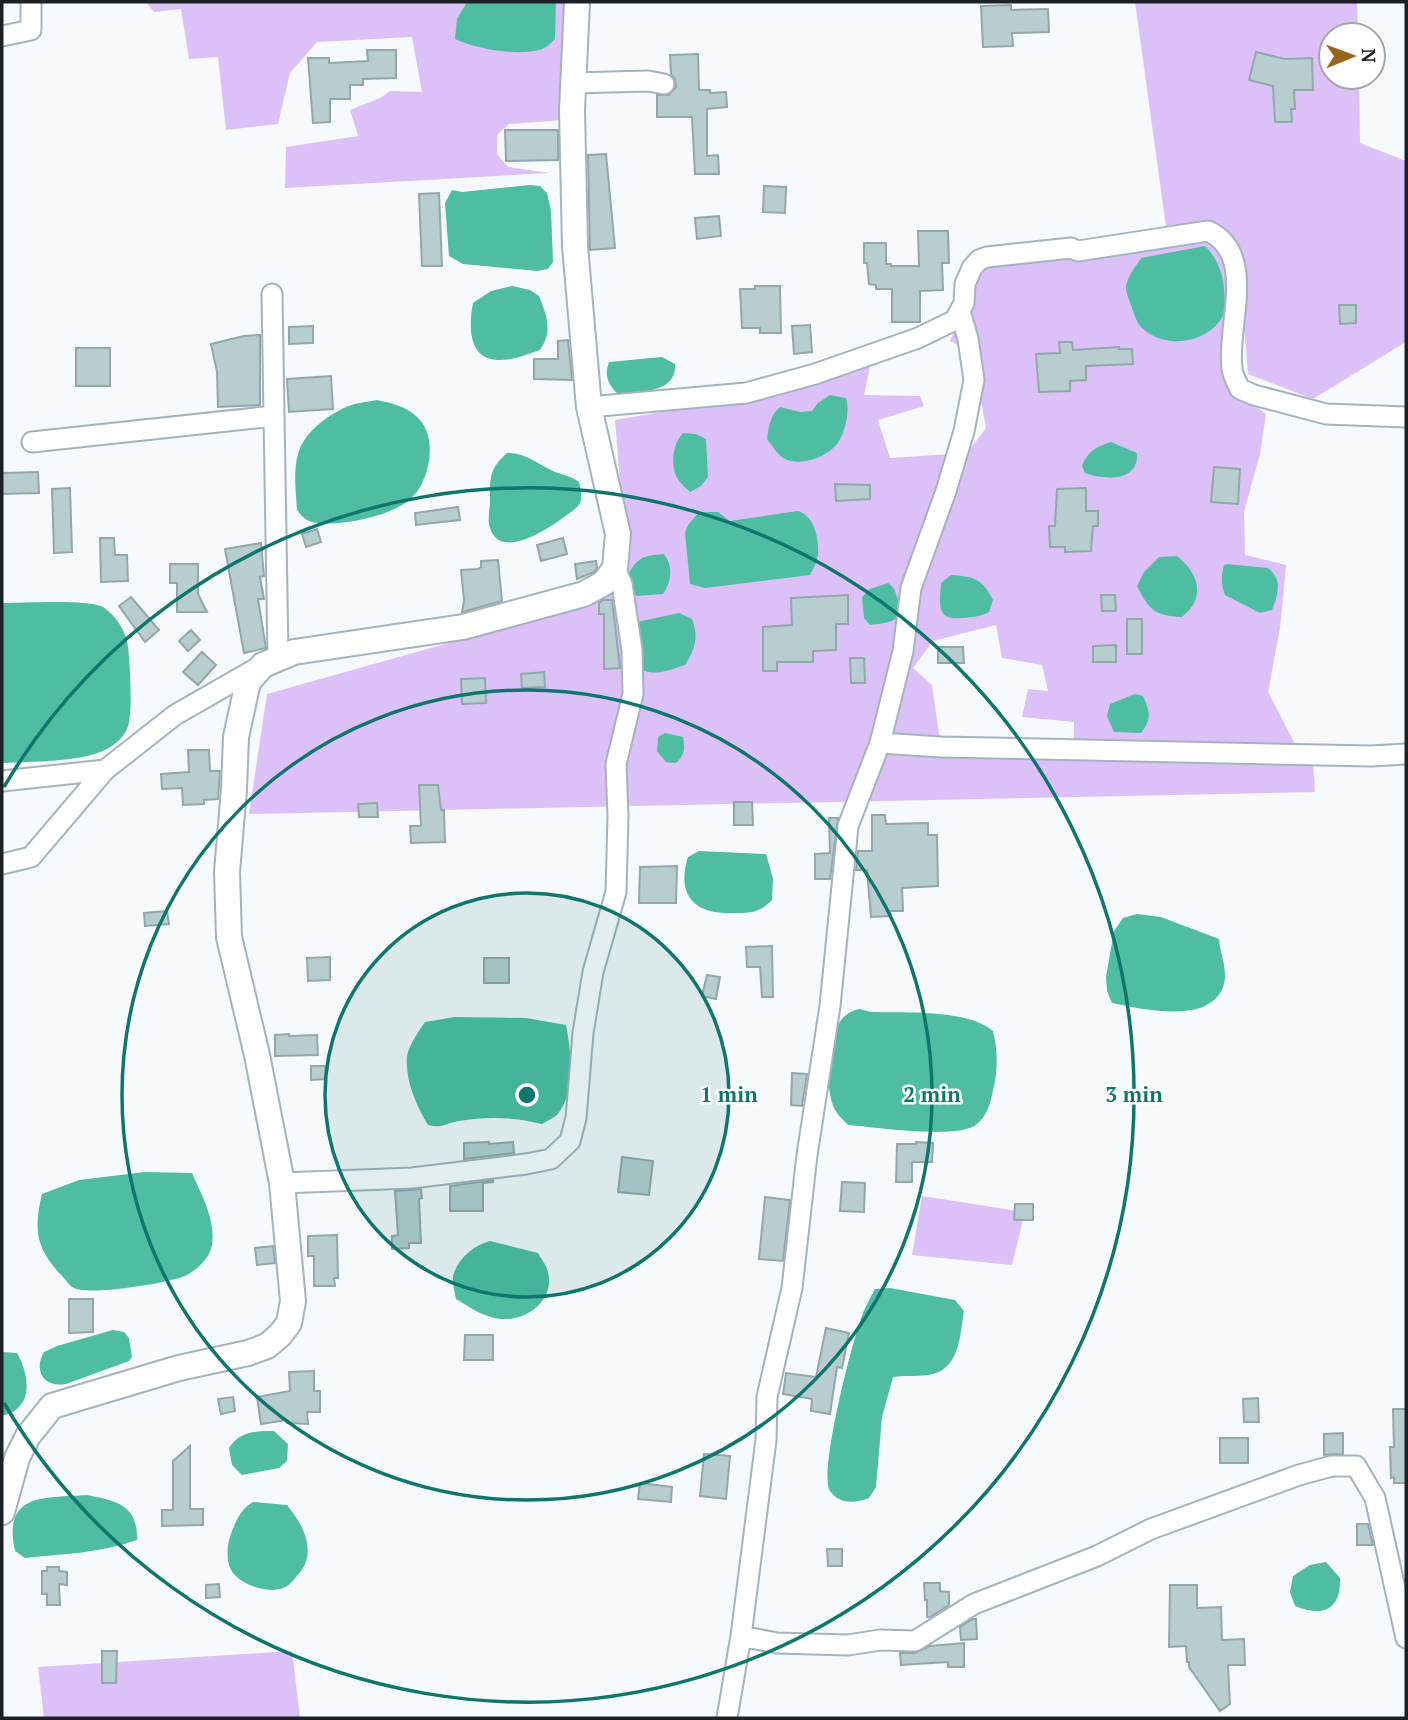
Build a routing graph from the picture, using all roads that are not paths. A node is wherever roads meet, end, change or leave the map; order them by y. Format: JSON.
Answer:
{"nodes":[{"id":1,"x":30,"y":2,"type":"edge"},
{"id":2,"x":577,"y":2,"type":"edge"},
{"id":3,"x":2,"y":36,"type":"edge"},
{"id":4,"x":573,"y":83,"type":"junction"},
{"id":5,"x":664,"y":84,"type":"dead end"},
{"id":6,"x":272,"y":293,"type":"dead end"},
{"id":7,"x":960,"y":311,"type":"junction"},
{"id":8,"x":589,"y":407,"type":"junction"},
{"id":9,"x":274,"y":416,"type":"junction"},
{"id":10,"x":1406,"y":416,"type":"edge"},
{"id":11,"x":32,"y":442,"type":"dead end"},
{"id":12,"x":615,"y":568,"type":"junction"},
{"id":13,"x":270,"y":661,"type":"junction"},
{"id":14,"x":880,"y":743,"type":"junction"},
{"id":15,"x":1406,"y":754,"type":"edge"},
{"id":16,"x":105,"y":770,"type":"junction"},
{"id":17,"x":2,"y":781,"type":"edge"},
{"id":18,"x":2,"y":864,"type":"edge"},
{"id":19,"x":282,"y":1183,"type":"junction"},
{"id":20,"x":2,"y":1512,"type":"edge"},
{"id":21,"x":741,"y":1636,"type":"junction"},
{"id":22,"x":1406,"y":1638,"type":"edge"},
{"id":23,"x":727,"y":1718,"type":"edge"}],
"edges":[{"from":1,"to":3,"type":"street"},
{"from":2,"to":4,"type":"street"},
{"from":4,"to":5,"type":"street"},
{"from":4,"to":8,"type":"street"},
{"from":6,"to":9,"type":"street"},
{"from":7,"to":8,"type":"street"},
{"from":7,"to":10,"type":"street"},
{"from":7,"to":14,"type":"street"},
{"from":8,"to":12,"type":"street"},
{"from":9,"to":11,"type":"street"},
{"from":9,"to":13,"type":"street"},
{"from":12,"to":13,"type":"street"},
{"from":12,"to":19,"type":"street"},
{"from":13,"to":16,"type":"street"},
{"from":13,"to":19,"type":"street"},
{"from":14,"to":15,"type":"street"},
{"from":14,"to":21,"type":"street"},
{"from":16,"to":17,"type":"street"},
{"from":16,"to":18,"type":"street"},
{"from":19,"to":20,"type":"street"},
{"from":21,"to":22,"type":"street"},
{"from":21,"to":23,"type":"street"}]}
